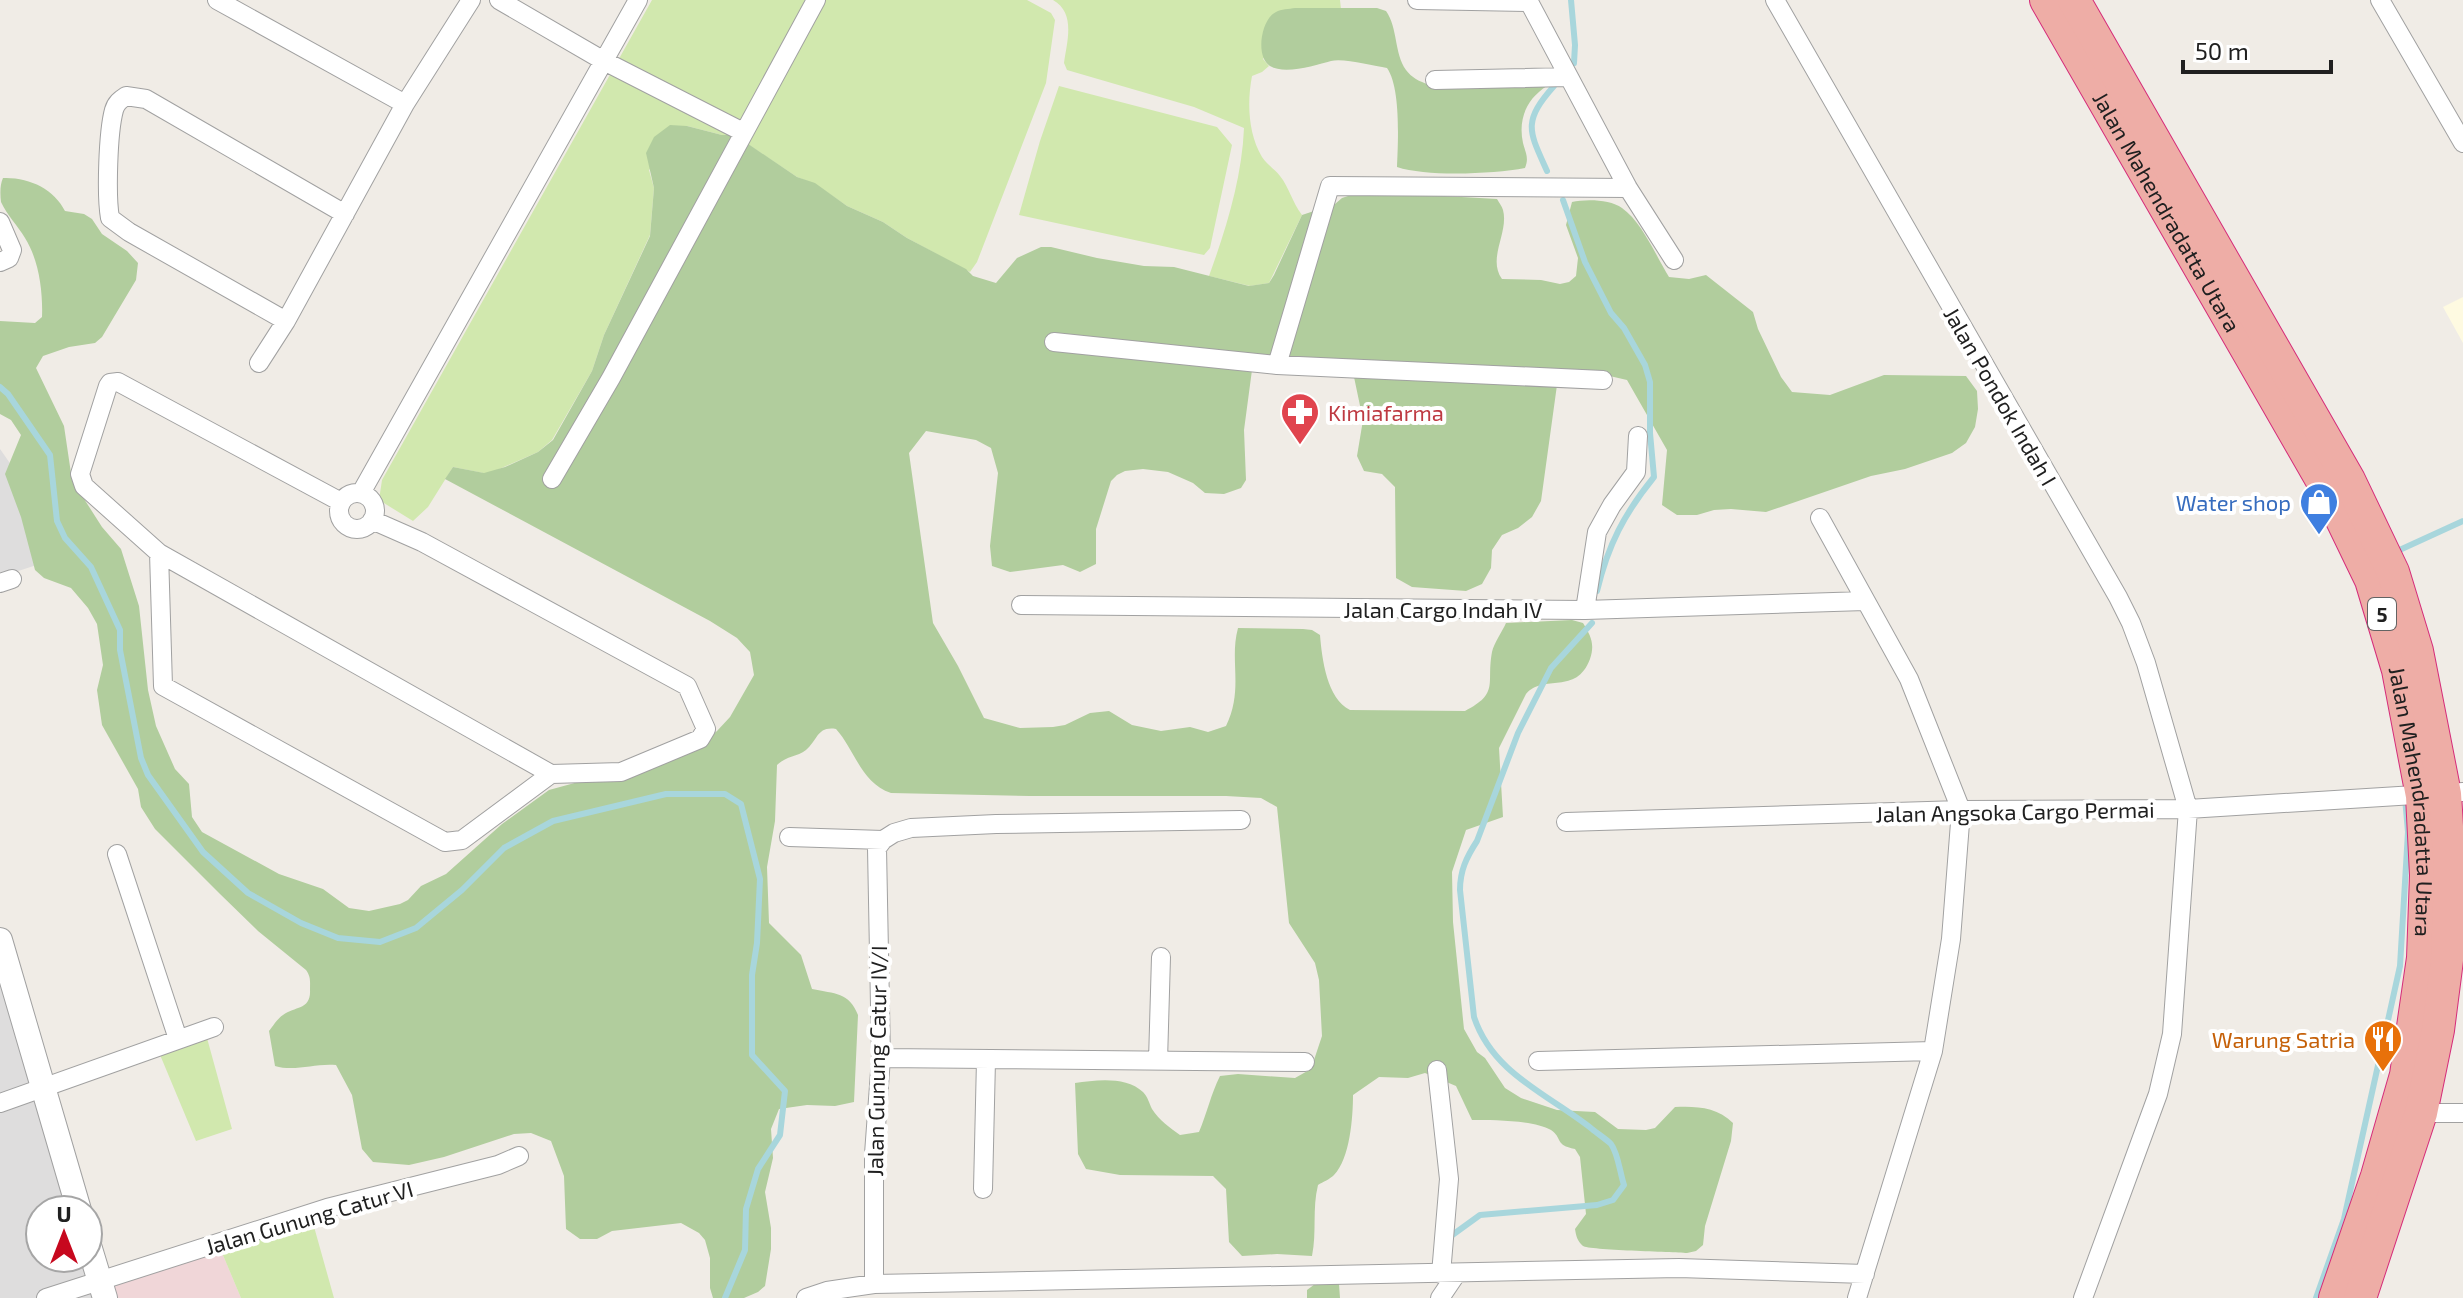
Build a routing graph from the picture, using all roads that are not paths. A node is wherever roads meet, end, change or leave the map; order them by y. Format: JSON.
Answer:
{"nodes":[{"id":1,"x":217,"y":0,"type":"edge"},
{"id":2,"x":471,"y":0,"type":"edge"},
{"id":3,"x":499,"y":0,"type":"edge"},
{"id":4,"x":638,"y":0,"type":"edge"},
{"id":5,"x":816,"y":0,"type":"edge"},
{"id":6,"x":1417,"y":0,"type":"edge"},
{"id":7,"x":1775,"y":0,"type":"edge"},
{"id":8,"x":2046,"y":0,"type":"edge"},
{"id":9,"x":2074,"y":0,"type":"edge"},
{"id":10,"x":2380,"y":0,"type":"edge"},
{"id":11,"x":1528,"y":1,"type":"edge"},
{"id":12,"x":604,"y":61,"type":"junction"},
{"id":13,"x":1567,"y":77,"type":"junction"},
{"id":14,"x":1435,"y":80,"type":"dead end"},
{"id":15,"x":405,"y":104,"type":"junction"},
{"id":16,"x":743,"y":132,"type":"junction"},
{"id":17,"x":2463,"y":143,"type":"edge"},
{"id":18,"x":1628,"y":188,"type":"junction"},
{"id":19,"x":345,"y":214,"type":"junction"},
{"id":20,"x":0,"y":222,"type":"edge"},
{"id":21,"x":6,"y":256,"type":"edge"},
{"id":22,"x":1674,"y":260,"type":"dead end"},
{"id":23,"x":286,"y":321,"type":"junction"},
{"id":24,"x":1054,"y":342,"type":"dead end"},
{"id":25,"x":259,"y":363,"type":"dead end"},
{"id":26,"x":1277,"y":365,"type":"junction"},
{"id":27,"x":1603,"y":380,"type":"dead end"},
{"id":28,"x":1638,"y":436,"type":"dead end"},
{"id":29,"x":552,"y":479,"type":"dead end"},
{"id":30,"x":361,"y":493,"type":"junction"},
{"id":31,"x":341,"y":502,"type":"junction"},
{"id":32,"x":1820,"y":518,"type":"dead end"},
{"id":33,"x":372,"y":520,"type":"junction"},
{"id":34,"x":159,"y":553,"type":"junction"},
{"id":35,"x":1865,"y":601,"type":"junction"},
{"id":36,"x":1021,"y":605,"type":"dead end"},
{"id":37,"x":1585,"y":610,"type":"junction"},
{"id":38,"x":551,"y":774,"type":"junction"},
{"id":39,"x":2443,"y":794,"type":"edge"},
{"id":40,"x":2188,"y":809,"type":"junction"},
{"id":41,"x":1961,"y":810,"type":"junction"},
{"id":42,"x":1241,"y":820,"type":"dead end"},
{"id":43,"x":1566,"y":822,"type":"dead end"},
{"id":44,"x":789,"y":837,"type":"dead end"},
{"id":45,"x":883,"y":840,"type":"junction"},
{"id":46,"x":117,"y":854,"type":"dead end"},
{"id":47,"x":0,"y":940,"type":"edge"},
{"id":48,"x":1161,"y":957,"type":"dead end"},
{"id":49,"x":214,"y":1027,"type":"dead end"},
{"id":50,"x":178,"y":1039,"type":"junction"},
{"id":51,"x":1933,"y":1051,"type":"junction"},
{"id":52,"x":881,"y":1058,"type":"junction"},
{"id":53,"x":986,"y":1060,"type":"junction"},
{"id":54,"x":1158,"y":1061,"type":"junction"},
{"id":55,"x":1538,"y":1061,"type":"dead end"},
{"id":56,"x":1305,"y":1062,"type":"dead end"},
{"id":57,"x":1437,"y":1070,"type":"dead end"},
{"id":58,"x":43,"y":1089,"type":"junction"},
{"id":59,"x":0,"y":1103,"type":"edge"},
{"id":60,"x":2421,"y":1113,"type":"junction"},
{"id":61,"x":2463,"y":1113,"type":"edge"},
{"id":62,"x":519,"y":1156,"type":"dead end"},
{"id":63,"x":983,"y":1189,"type":"dead end"},
{"id":64,"x":74,"y":1194,"type":"edge"},
{"id":65,"x":1449,"y":1273,"type":"junction"},
{"id":66,"x":1865,"y":1274,"type":"junction"},
{"id":67,"x":874,"y":1284,"type":"junction"},
{"id":68,"x":102,"y":1290,"type":"edge"},
{"id":69,"x":46,"y":1298,"type":"edge"},
{"id":70,"x":806,"y":1298,"type":"edge"},
{"id":71,"x":1440,"y":1298,"type":"edge"},
{"id":72,"x":1857,"y":1298,"type":"edge"},
{"id":73,"x":2083,"y":1298,"type":"edge"},
{"id":74,"x":2335,"y":1298,"type":"edge"},
{"id":75,"x":2360,"y":1298,"type":"edge"}],
"edges":[{"from":1,"to":15,"type":"street"},
{"from":2,"to":15,"type":"street"},
{"from":3,"to":12,"type":"street"},
{"from":4,"to":12,"type":"street"},
{"from":5,"to":16,"type":"street"},
{"from":6,"to":11,"type":"street"},
{"from":7,"to":40,"type":"street","name":"Jalan Pondok Indah I"},
{"from":8,"to":39,"type":"highway","name":"Jalan Mahendradatta Utara","number":"5"},
{"from":9,"to":39,"type":"highway","name":"Jalan Mahendradatta Utara","number":"5"},
{"from":10,"to":17,"type":"street"},
{"from":11,"to":13,"type":"street"},
{"from":12,"to":16,"type":"street"},
{"from":12,"to":30,"type":"street"},
{"from":13,"to":14,"type":"street"},
{"from":13,"to":18,"type":"street"},
{"from":15,"to":19,"type":"street"},
{"from":16,"to":29,"type":"street"},
{"from":18,"to":22,"type":"street"},
{"from":18,"to":26,"type":"street"},
{"from":19,"to":23,"type":"street"},
{"from":19,"to":23,"type":"street"},
{"from":20,"to":21,"type":"street"},
{"from":23,"to":25,"type":"street"},
{"from":24,"to":26,"type":"street"},
{"from":26,"to":27,"type":"street"},
{"from":28,"to":37,"type":"street"},
{"from":30,"to":31,"type":"street"},
{"from":30,"to":33,"type":"street"},
{"from":31,"to":33,"type":"street"},
{"from":31,"to":34,"type":"street"},
{"from":32,"to":35,"type":"street"},
{"from":33,"to":38,"type":"street"},
{"from":34,"to":38,"type":"street"},
{"from":34,"to":38,"type":"street"},
{"from":35,"to":37,"type":"street","name":"Jalan Cargo Indah IV"},
{"from":35,"to":41,"type":"street"},
{"from":36,"to":37,"type":"street","name":"Jalan Cargo Indah IV"},
{"from":39,"to":40,"type":"street","name":"Jalan Angsoka Cargo Permai"},
{"from":39,"to":60,"type":"highway","name":"Jalan Mahendradatta Utara","number":"5"},
{"from":39,"to":74,"type":"highway","name":"Jalan Mahendradatta Utara","number":"5"},
{"from":40,"to":41,"type":"street","name":"Jalan Angsoka Cargo Permai"},
{"from":40,"to":73,"type":"street"},
{"from":41,"to":43,"type":"street","name":"Jalan Angsoka Cargo Permai"},
{"from":41,"to":51,"type":"street"},
{"from":42,"to":45,"type":"street"},
{"from":44,"to":45,"type":"street"},
{"from":45,"to":52,"type":"street","name":"Jalan Gunung Catur IV/I"},
{"from":46,"to":50,"type":"street"},
{"from":47,"to":58,"type":"street"},
{"from":48,"to":54,"type":"street"},
{"from":49,"to":50,"type":"street"},
{"from":50,"to":58,"type":"street"},
{"from":51,"to":55,"type":"street"},
{"from":51,"to":66,"type":"street"},
{"from":52,"to":53,"type":"street"},
{"from":52,"to":67,"type":"street","name":"Jalan Gunung Catur IV/I"},
{"from":53,"to":54,"type":"street"},
{"from":53,"to":63,"type":"street"},
{"from":54,"to":56,"type":"street"},
{"from":57,"to":65,"type":"street"},
{"from":58,"to":59,"type":"street"},
{"from":58,"to":64,"type":"street"},
{"from":60,"to":61,"type":"street"},
{"from":60,"to":75,"type":"highway","name":"Jalan Mahendradatta Utara","number":"5"},
{"from":62,"to":68,"type":"street","name":"Jalan Gunung Catur VI"},
{"from":65,"to":66,"type":"street"},
{"from":65,"to":67,"type":"street"},
{"from":65,"to":71,"type":"street"},
{"from":66,"to":72,"type":"street"},
{"from":67,"to":70,"type":"street"},
{"from":68,"to":69,"type":"street","name":"Jalan Gunung Catur VI"}]}
